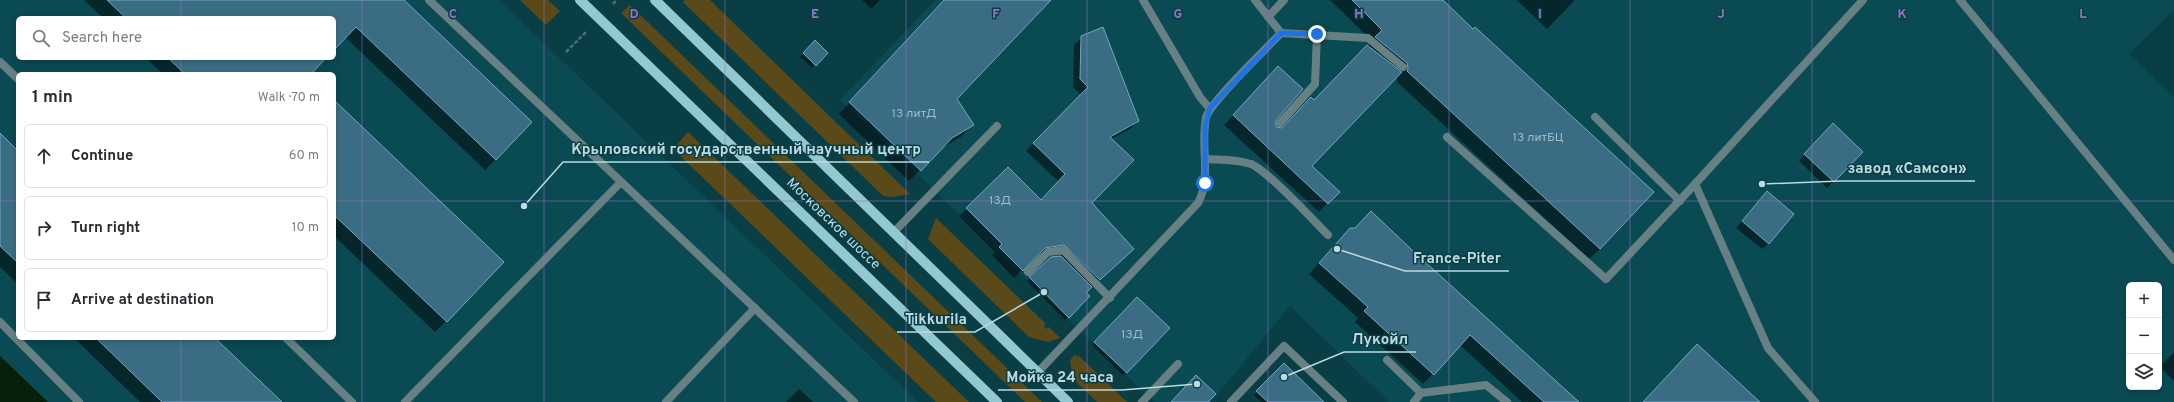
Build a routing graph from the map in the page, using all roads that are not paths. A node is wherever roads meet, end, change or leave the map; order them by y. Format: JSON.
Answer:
{"nodes":[{"id":1,"x":429,"y":0,"type":"edge"},
{"id":2,"x":580,"y":0,"type":"edge"},
{"id":3,"x":655,"y":0,"type":"edge"},
{"id":4,"x":1143,"y":0,"type":"edge"},
{"id":5,"x":1255,"y":0,"type":"edge"},
{"id":6,"x":1284,"y":0,"type":"edge"},
{"id":7,"x":1863,"y":0,"type":"edge"},
{"id":8,"x":1960,"y":0,"type":"edge"},
{"id":9,"x":1268,"y":17,"type":"junction"},
{"id":10,"x":1281,"y":33,"type":"junction"},
{"id":11,"x":1317,"y":34,"type":"junction"},
{"id":12,"x":0,"y":62,"type":"edge"},
{"id":13,"x":1403,"y":67,"type":"dead end"},
{"id":14,"x":16,"y":77,"type":"edge"},
{"id":15,"x":1210,"y":108,"type":"junction"},
{"id":16,"x":1595,"y":118,"type":"dead end"},
{"id":17,"x":1280,"y":123,"type":"dead end"},
{"id":18,"x":997,"y":126,"type":"dead end"},
{"id":19,"x":1447,"y":137,"type":"dead end"},
{"id":20,"x":1205,"y":159,"type":"junction"},
{"id":21,"x":621,"y":182,"type":"junction"},
{"id":22,"x":1695,"y":184,"type":"junction"},
{"id":23,"x":1680,"y":201,"type":"junction"},
{"id":24,"x":893,"y":233,"type":"junction"},
{"id":25,"x":1328,"y":235,"type":"dead end"},
{"id":26,"x":2174,"y":260,"type":"edge"},
{"id":27,"x":1028,"y":272,"type":"dead end"},
{"id":28,"x":1110,"y":298,"type":"junction"},
{"id":29,"x":755,"y":308,"type":"junction"},
{"id":30,"x":0,"y":322,"type":"edge"},
{"id":31,"x":16,"y":338,"type":"edge"},
{"id":32,"x":18,"y":340,"type":"edge"},
{"id":33,"x":288,"y":340,"type":"edge"},
{"id":34,"x":1387,"y":360,"type":"dead end"},
{"id":35,"x":1178,"y":364,"type":"dead end"},
{"id":36,"x":1038,"y":372,"type":"junction"},
{"id":37,"x":1421,"y":393,"type":"junction"},
{"id":38,"x":79,"y":402,"type":"edge"},
{"id":39,"x":352,"y":402,"type":"edge"},
{"id":40,"x":405,"y":402,"type":"edge"},
{"id":41,"x":666,"y":402,"type":"edge"},
{"id":42,"x":854,"y":402,"type":"edge"},
{"id":43,"x":997,"y":402,"type":"edge"},
{"id":44,"x":1068,"y":402,"type":"edge"},
{"id":45,"x":1142,"y":402,"type":"edge"},
{"id":46,"x":1231,"y":402,"type":"edge"},
{"id":47,"x":1343,"y":402,"type":"edge"},
{"id":48,"x":1414,"y":402,"type":"edge"},
{"id":49,"x":1507,"y":402,"type":"edge"},
{"id":50,"x":1815,"y":402,"type":"edge"}],
"edges":[{"from":1,"to":21,"type":"lane"},
{"from":2,"to":43,"type":"main road","name":"Московское шоссе"},
{"from":3,"to":24,"type":"main road"},
{"from":4,"to":15,"type":"lane"},
{"from":5,"to":9,"type":"lane"},
{"from":6,"to":9,"type":"lane"},
{"from":7,"to":22,"type":"lane"},
{"from":8,"to":26,"type":"lane"},
{"from":9,"to":10,"type":"lane"},
{"from":10,"to":11,"type":"lane"},
{"from":10,"to":15,"type":"lane"},
{"from":11,"to":13,"type":"lane"},
{"from":11,"to":17,"type":"lane"},
{"from":12,"to":14,"type":"lane"},
{"from":15,"to":20,"type":"lane"},
{"from":16,"to":23,"type":"lane"},
{"from":18,"to":24,"type":"lane"},
{"from":19,"to":23,"type":"lane"},
{"from":20,"to":25,"type":"lane"},
{"from":20,"to":28,"type":"lane"},
{"from":21,"to":29,"type":"lane"},
{"from":21,"to":40,"type":"lane"},
{"from":22,"to":23,"type":"lane"},
{"from":22,"to":50,"type":"lane"},
{"from":24,"to":36,"type":"main road"},
{"from":27,"to":28,"type":"lane"},
{"from":28,"to":36,"type":"lane"},
{"from":29,"to":41,"type":"lane"},
{"from":29,"to":42,"type":"lane"},
{"from":30,"to":31,"type":"lane"},
{"from":32,"to":38,"type":"lane"},
{"from":33,"to":39,"type":"lane"},
{"from":34,"to":37,"type":"lane"},
{"from":35,"to":45,"type":"lane"},
{"from":36,"to":44,"type":"main road"},
{"from":37,"to":48,"type":"lane"},
{"from":37,"to":49,"type":"lane"},
{"from":46,"to":47,"type":"lane"}]}
